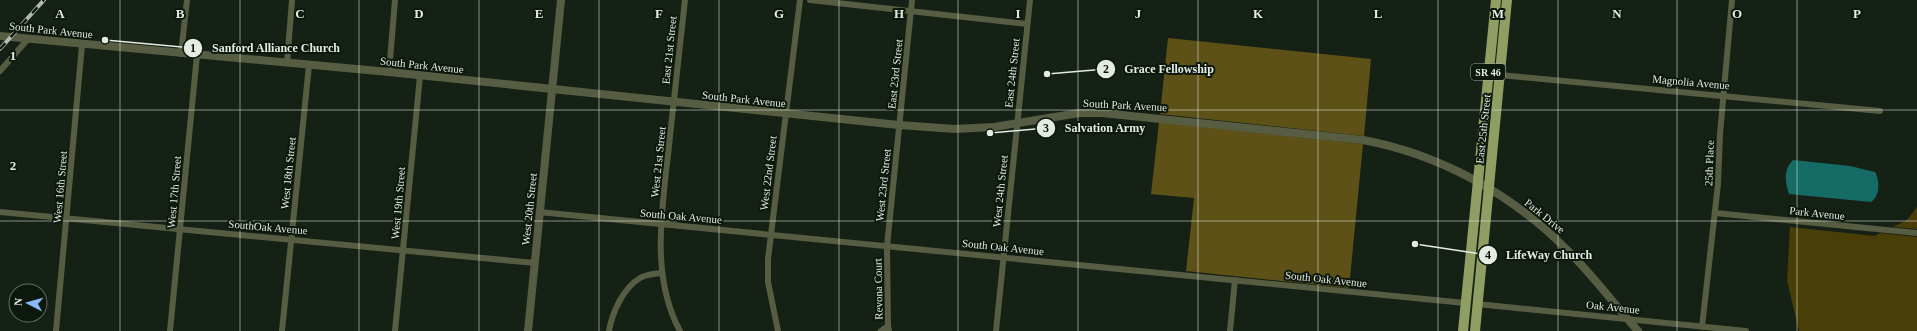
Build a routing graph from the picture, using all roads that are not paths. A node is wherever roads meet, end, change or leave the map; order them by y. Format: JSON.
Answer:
{"nodes":[{"id":1,"x":187,"y":0,"type":"edge"},
{"id":2,"x":292,"y":0,"type":"edge"},
{"id":3,"x":395,"y":0,"type":"edge"},
{"id":4,"x":560,"y":0,"type":"edge"},
{"id":5,"x":685,"y":0,"type":"edge"},
{"id":6,"x":800,"y":0,"type":"edge"},
{"id":7,"x":810,"y":0,"type":"edge"},
{"id":8,"x":912,"y":0,"type":"edge"},
{"id":9,"x":1030,"y":0,"type":"edge"},
{"id":10,"x":1496,"y":0,"type":"edge"},
{"id":11,"x":1501,"y":0,"type":"edge"},
{"id":12,"x":1507,"y":0,"type":"edge"},
{"id":13,"x":1732,"y":0,"type":"edge"},
{"id":14,"x":911,"y":11,"type":"junction"},
{"id":15,"x":1506,"y":17,"type":"junction"},
{"id":16,"x":1027,"y":24,"type":"junction"},
{"id":17,"x":0,"y":36,"type":"edge"},
{"id":18,"x":28,"y":39,"type":"junction"},
{"id":19,"x":82,"y":45,"type":"junction"},
{"id":20,"x":181,"y":54,"type":"junction"},
{"id":21,"x":197,"y":55,"type":"junction"},
{"id":22,"x":286,"y":62,"type":"junction"},
{"id":23,"x":309,"y":65,"type":"junction"},
{"id":24,"x":0,"y":71,"type":"edge"},
{"id":25,"x":388,"y":72,"type":"junction"},
{"id":26,"x":1500,"y":75,"type":"junction"},
{"id":27,"x":420,"y":76,"type":"junction"},
{"id":28,"x":552,"y":89,"type":"junction"},
{"id":29,"x":1723,"y":95,"type":"junction"},
{"id":30,"x":674,"y":102,"type":"junction"},
{"id":31,"x":1880,"y":111,"type":"dead end"},
{"id":32,"x":785,"y":115,"type":"junction"},
{"id":33,"x":1017,"y":124,"type":"junction"},
{"id":34,"x":899,"y":126,"type":"junction"},
{"id":35,"x":1478,"y":182,"type":"junction"},
{"id":36,"x":1489,"y":189,"type":"junction"},
{"id":37,"x":0,"y":212,"type":"edge"},
{"id":38,"x":540,"y":212,"type":"junction"},
{"id":39,"x":1715,"y":213,"type":"junction"},
{"id":40,"x":67,"y":217,"type":"junction"},
{"id":41,"x":661,"y":224,"type":"junction"},
{"id":42,"x":180,"y":229,"type":"junction"},
{"id":43,"x":1917,"y":233,"type":"edge"},
{"id":44,"x":771,"y":234,"type":"junction"},
{"id":45,"x":291,"y":240,"type":"junction"},
{"id":46,"x":887,"y":246,"type":"junction"},
{"id":47,"x":403,"y":250,"type":"junction"},
{"id":48,"x":1003,"y":257,"type":"junction"},
{"id":49,"x":535,"y":263,"type":"junction"},
{"id":50,"x":661,"y":273,"type":"junction"},
{"id":51,"x":1235,"y":280,"type":"junction"},
{"id":52,"x":1465,"y":303,"type":"junction"},
{"id":53,"x":1477,"y":304,"type":"junction"},
{"id":54,"x":1627,"y":319,"type":"junction"},
{"id":55,"x":1702,"y":327,"type":"junction"},
{"id":56,"x":889,"y":328,"type":"edge"},
{"id":57,"x":56,"y":331,"type":"edge"},
{"id":58,"x":170,"y":331,"type":"edge"},
{"id":59,"x":282,"y":331,"type":"edge"},
{"id":60,"x":395,"y":331,"type":"edge"},
{"id":61,"x":528,"y":331,"type":"edge"},
{"id":62,"x":609,"y":331,"type":"edge"},
{"id":63,"x":680,"y":331,"type":"edge"},
{"id":64,"x":778,"y":331,"type":"edge"},
{"id":65,"x":881,"y":331,"type":"edge"},
{"id":66,"x":996,"y":331,"type":"edge"},
{"id":67,"x":1230,"y":331,"type":"edge"},
{"id":68,"x":1462,"y":331,"type":"edge"},
{"id":69,"x":1475,"y":331,"type":"edge"},
{"id":70,"x":1638,"y":331,"type":"edge"},
{"id":71,"x":1746,"y":331,"type":"edge"}],
"edges":[{"from":1,"to":20,"type":"street"},
{"from":2,"to":22,"type":"street"},
{"from":3,"to":25,"type":"street"},
{"from":4,"to":28,"type":"street","name":"West 20th Street"},
{"from":5,"to":30,"type":"street","name":"East 21st Street"},
{"from":6,"to":32,"type":"street","name":"West 22nd Street"},
{"from":7,"to":14,"type":"street"},
{"from":8,"to":14,"type":"street","name":"East 23rd Street"},
{"from":9,"to":16,"type":"street","name":"East 24th Street"},
{"from":10,"to":35,"type":"main road","name":"East 25th Street","number":"SR 46"},
{"from":11,"to":15,"type":"main road"},
{"from":12,"to":15,"type":"main road","name":"East 25th Street","number":"SR 46"},
{"from":13,"to":29,"type":"street","name":"25th Place"},
{"from":14,"to":16,"type":"street"},
{"from":14,"to":34,"type":"street","name":"East 23rd Street"},
{"from":15,"to":26,"type":"main road","name":"East 25th Street","number":"SR 46"},
{"from":16,"to":33,"type":"street","name":"East 24th Street"},
{"from":17,"to":18,"type":"street","name":"South Park Avenue"},
{"from":18,"to":19,"type":"street","name":"South Park Avenue"},
{"from":18,"to":24,"type":"street"},
{"from":19,"to":20,"type":"street","name":"South Park Avenue"},
{"from":19,"to":40,"type":"street","name":"West 16th Street"},
{"from":20,"to":21,"type":"street","name":"South Park Avenue"},
{"from":21,"to":22,"type":"street","name":"South Park Avenue"},
{"from":21,"to":42,"type":"street","name":"West 17th Street"},
{"from":22,"to":23,"type":"street","name":"South Park Avenue"},
{"from":23,"to":25,"type":"street","name":"South Park Avenue"},
{"from":23,"to":45,"type":"street","name":"West 18th Street"},
{"from":25,"to":27,"type":"street","name":"South Park Avenue"},
{"from":26,"to":29,"type":"street","name":"Magnolia Avenue"},
{"from":26,"to":36,"type":"main road","name":"East 25th Street","number":"SR 46"},
{"from":27,"to":28,"type":"street","name":"South Park Avenue"},
{"from":27,"to":47,"type":"street","name":"West 19th Street"},
{"from":28,"to":30,"type":"street","name":"South Park Avenue"},
{"from":28,"to":38,"type":"street","name":"West 20th Street"},
{"from":29,"to":31,"type":"street","name":"Magnolia Avenue"},
{"from":29,"to":39,"type":"street","name":"25th Place"},
{"from":30,"to":32,"type":"street","name":"South Park Avenue"},
{"from":30,"to":41,"type":"street","name":"West 21st Street"},
{"from":32,"to":34,"type":"street","name":"South Park Avenue"},
{"from":32,"to":44,"type":"street","name":"West 22nd Street"},
{"from":33,"to":34,"type":"street","name":"South Park Avenue"},
{"from":33,"to":35,"type":"street","name":"South Park Avenue"},
{"from":33,"to":48,"type":"street","name":"West 24th Street"},
{"from":34,"to":46,"type":"street","name":"West 23rd Street"},
{"from":35,"to":36,"type":"street","name":"Park Drive"},
{"from":35,"to":52,"type":"main road","number":"SR 46"},
{"from":36,"to":53,"type":"main road","number":"SR 46"},
{"from":36,"to":54,"type":"street","name":"Park Drive"},
{"from":37,"to":40,"type":"street","name":"SouthOak Avenue"},
{"from":38,"to":41,"type":"street","name":"South Oak Avenue"},
{"from":38,"to":49,"type":"street","name":"West 20th Street"},
{"from":39,"to":43,"type":"street","name":"Park Avenue"},
{"from":39,"to":55,"type":"street","name":"25th Place"},
{"from":40,"to":42,"type":"street","name":"SouthOak Avenue"},
{"from":40,"to":57,"type":"street","name":"West 16th Street"},
{"from":41,"to":44,"type":"street","name":"South Oak Avenue"},
{"from":41,"to":50,"type":"street","name":"West 21st Street"},
{"from":42,"to":45,"type":"street","name":"SouthOak Avenue"},
{"from":42,"to":58,"type":"street","name":"West 17th Street"},
{"from":44,"to":46,"type":"street","name":"South Oak Avenue"},
{"from":44,"to":64,"type":"street","name":"West 22nd Street"},
{"from":45,"to":47,"type":"street","name":"SouthOak Avenue"},
{"from":45,"to":59,"type":"street","name":"West 18th Street"},
{"from":46,"to":48,"type":"street","name":"South Oak Avenue"},
{"from":46,"to":56,"type":"street","name":"Revona Court"},
{"from":47,"to":49,"type":"street","name":"SouthOak Avenue"},
{"from":47,"to":60,"type":"street","name":"West 19th Street"},
{"from":48,"to":51,"type":"street","name":"South Oak Avenue"},
{"from":48,"to":66,"type":"street","name":"West 24th Street"},
{"from":49,"to":61,"type":"street","name":"West 20th Street"},
{"from":50,"to":62,"type":"street"},
{"from":50,"to":63,"type":"street","name":"West 21st Street"},
{"from":51,"to":52,"type":"street","name":"South Oak Avenue"},
{"from":51,"to":67,"type":"street"},
{"from":52,"to":68,"type":"main road","number":"SR 46"},
{"from":53,"to":54,"type":"street","name":"Oak Avenue"},
{"from":53,"to":69,"type":"main road","number":"SR 46"},
{"from":54,"to":55,"type":"street","name":"Oak Avenue"},
{"from":54,"to":70,"type":"street","name":"Park Drive"},
{"from":55,"to":71,"type":"street","name":"Oak Avenue"},
{"from":56,"to":65,"type":"street"}]}
